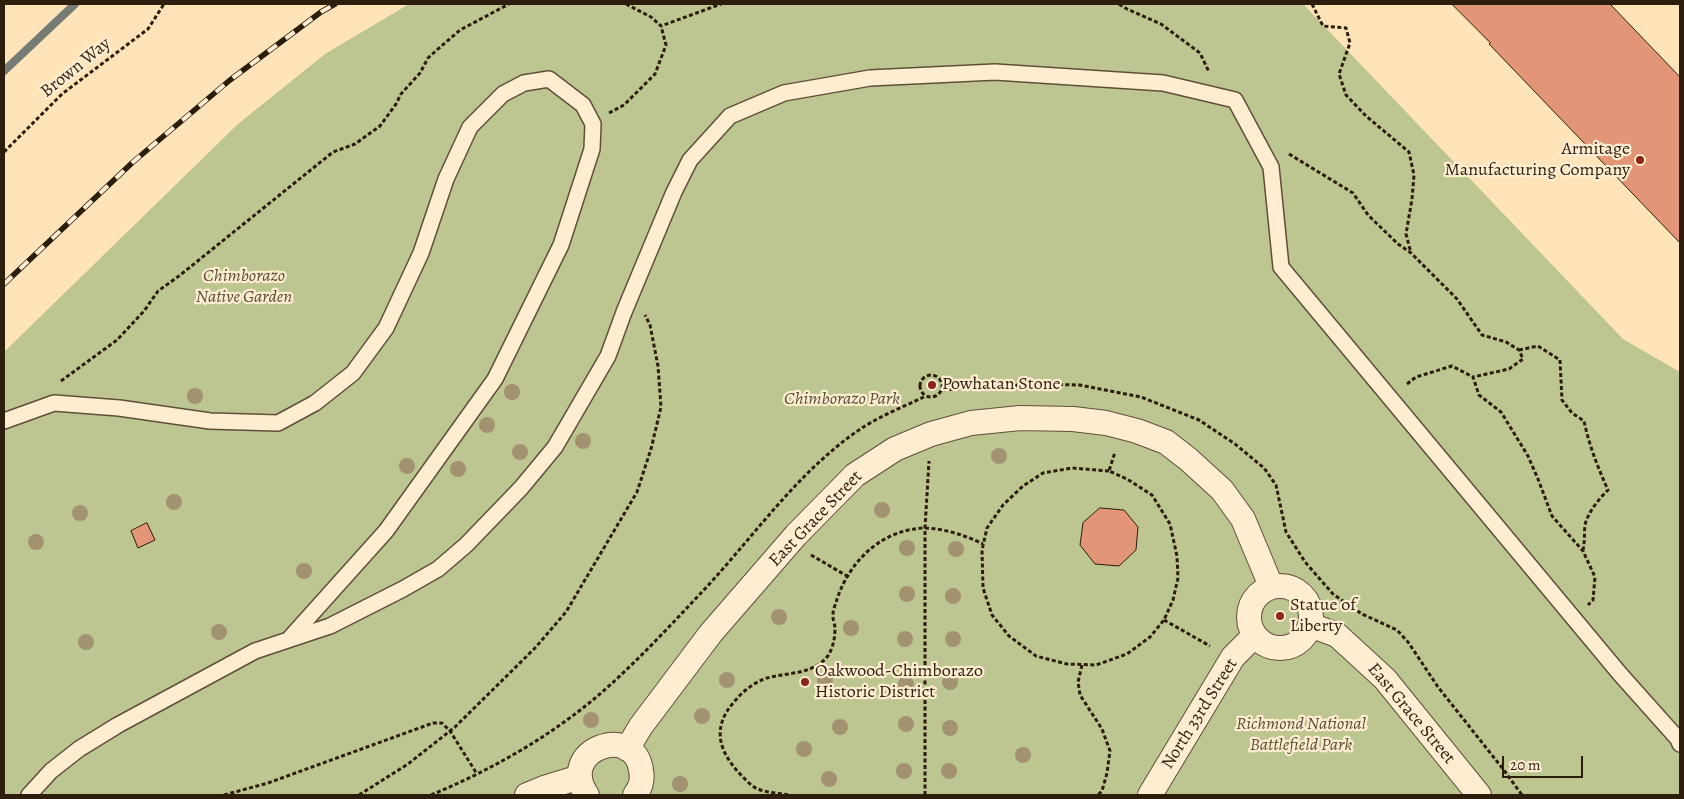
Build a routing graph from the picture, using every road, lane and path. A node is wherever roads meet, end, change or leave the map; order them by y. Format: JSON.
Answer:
{"nodes":[{"id":1,"x":164,"y":4,"type":"edge"},
{"id":2,"x":509,"y":4,"type":"edge"},
{"id":3,"x":626,"y":4,"type":"edge"},
{"id":4,"x":721,"y":4,"type":"edge"},
{"id":5,"x":1119,"y":4,"type":"edge"},
{"id":6,"x":1312,"y":4,"type":"edge"},
{"id":7,"x":661,"y":26,"type":"junction"},
{"id":8,"x":1220,"y":97,"type":"junction"},
{"id":9,"x":593,"y":124,"type":"junction"},
{"id":10,"x":1258,"y":143,"type":"junction"},
{"id":11,"x":4,"y":152,"type":"edge"},
{"id":12,"x":1411,"y":253,"type":"junction"},
{"id":13,"x":634,"y":289,"type":"junction"},
{"id":14,"x":1519,"y":350,"type":"junction"},
{"id":15,"x":1474,"y":377,"type":"junction"},
{"id":16,"x":56,"y":385,"type":"dead end"},
{"id":17,"x":926,"y":396,"type":"junction"},
{"id":18,"x":1390,"y":396,"type":"junction"},
{"id":19,"x":4,"y":421,"type":"edge"},
{"id":20,"x":1116,"y":450,"type":"dead end"},
{"id":21,"x":930,"y":456,"type":"dead end"},
{"id":22,"x":1109,"y":471,"type":"junction"},
{"id":23,"x":924,"y":528,"type":"junction"},
{"id":24,"x":983,"y":544,"type":"junction"},
{"id":25,"x":1583,"y":551,"type":"junction"},
{"id":26,"x":808,"y":553,"type":"dead end"},
{"id":27,"x":847,"y":576,"type":"junction"},
{"id":28,"x":1272,"y":586,"type":"junction"},
{"id":29,"x":1574,"y":618,"type":"junction"},
{"id":30,"x":1164,"y":620,"type":"junction"},
{"id":31,"x":1310,"y":625,"type":"junction"},
{"id":32,"x":1254,"y":636,"type":"junction"},
{"id":33,"x":289,"y":639,"type":"junction"},
{"id":34,"x":1207,"y":645,"type":"dead end"},
{"id":35,"x":1082,"y":665,"type":"junction"},
{"id":36,"x":450,"y":731,"type":"junction"},
{"id":37,"x":1680,"y":744,"type":"edge"},
{"id":38,"x":627,"y":749,"type":"junction"},
{"id":39,"x":477,"y":774,"type":"junction"},
{"id":40,"x":584,"y":786,"type":"edge"},
{"id":41,"x":29,"y":795,"type":"edge"},
{"id":42,"x":224,"y":795,"type":"edge"},
{"id":43,"x":359,"y":795,"type":"edge"},
{"id":44,"x":431,"y":795,"type":"edge"},
{"id":45,"x":527,"y":795,"type":"edge"},
{"id":46,"x":635,"y":795,"type":"edge"},
{"id":47,"x":788,"y":795,"type":"edge"},
{"id":48,"x":926,"y":795,"type":"edge"},
{"id":49,"x":1098,"y":795,"type":"edge"},
{"id":50,"x":1150,"y":795,"type":"edge"},
{"id":51,"x":1479,"y":795,"type":"edge"}],
"edges":[{"from":1,"to":11,"type":"path","name":"Brown Way"},
{"from":2,"to":16,"type":"path"},
{"from":3,"to":7,"type":"path"},
{"from":4,"to":7,"type":"path"},
{"from":5,"to":8,"type":"path"},
{"from":6,"to":12,"type":"path"},
{"from":7,"to":9,"type":"path"},
{"from":8,"to":10,"type":"lane"},
{"from":8,"to":13,"type":"lane"},
{"from":9,"to":19,"type":"lane"},
{"from":9,"to":33,"type":"lane"},
{"from":10,"to":12,"type":"path"},
{"from":10,"to":18,"type":"lane"},
{"from":12,"to":14,"type":"path"},
{"from":13,"to":33,"type":"lane"},
{"from":13,"to":36,"type":"path"},
{"from":14,"to":15,"type":"path"},
{"from":14,"to":25,"type":"path"},
{"from":15,"to":18,"type":"path"},
{"from":15,"to":25,"type":"path"},
{"from":17,"to":17,"type":"path"},
{"from":17,"to":39,"type":"path"},
{"from":18,"to":29,"type":"lane"},
{"from":20,"to":22,"type":"path"},
{"from":21,"to":23,"type":"path"},
{"from":22,"to":24,"type":"path"},
{"from":22,"to":30,"type":"path"},
{"from":23,"to":24,"type":"path"},
{"from":23,"to":27,"type":"path"},
{"from":23,"to":48,"type":"path"},
{"from":24,"to":35,"type":"path"},
{"from":25,"to":29,"type":"path"},
{"from":26,"to":27,"type":"path"},
{"from":27,"to":47,"type":"path"},
{"from":28,"to":31,"type":"street"},
{"from":28,"to":32,"type":"street"},
{"from":28,"to":38,"type":"street","name":"East Grace Street"},
{"from":29,"to":37,"type":"lane"},
{"from":30,"to":34,"type":"path"},
{"from":30,"to":35,"type":"path"},
{"from":31,"to":32,"type":"street"},
{"from":31,"to":51,"type":"street","name":"East Grace Street"},
{"from":32,"to":50,"type":"street","name":"North 33rd Street"},
{"from":33,"to":41,"type":"lane"},
{"from":35,"to":49,"type":"path"},
{"from":36,"to":39,"type":"path"},
{"from":36,"to":42,"type":"path"},
{"from":36,"to":43,"type":"path"},
{"from":38,"to":40,"type":"street"},
{"from":38,"to":46,"type":"street"},
{"from":39,"to":44,"type":"path"},
{"from":40,"to":45,"type":"street"}]}
